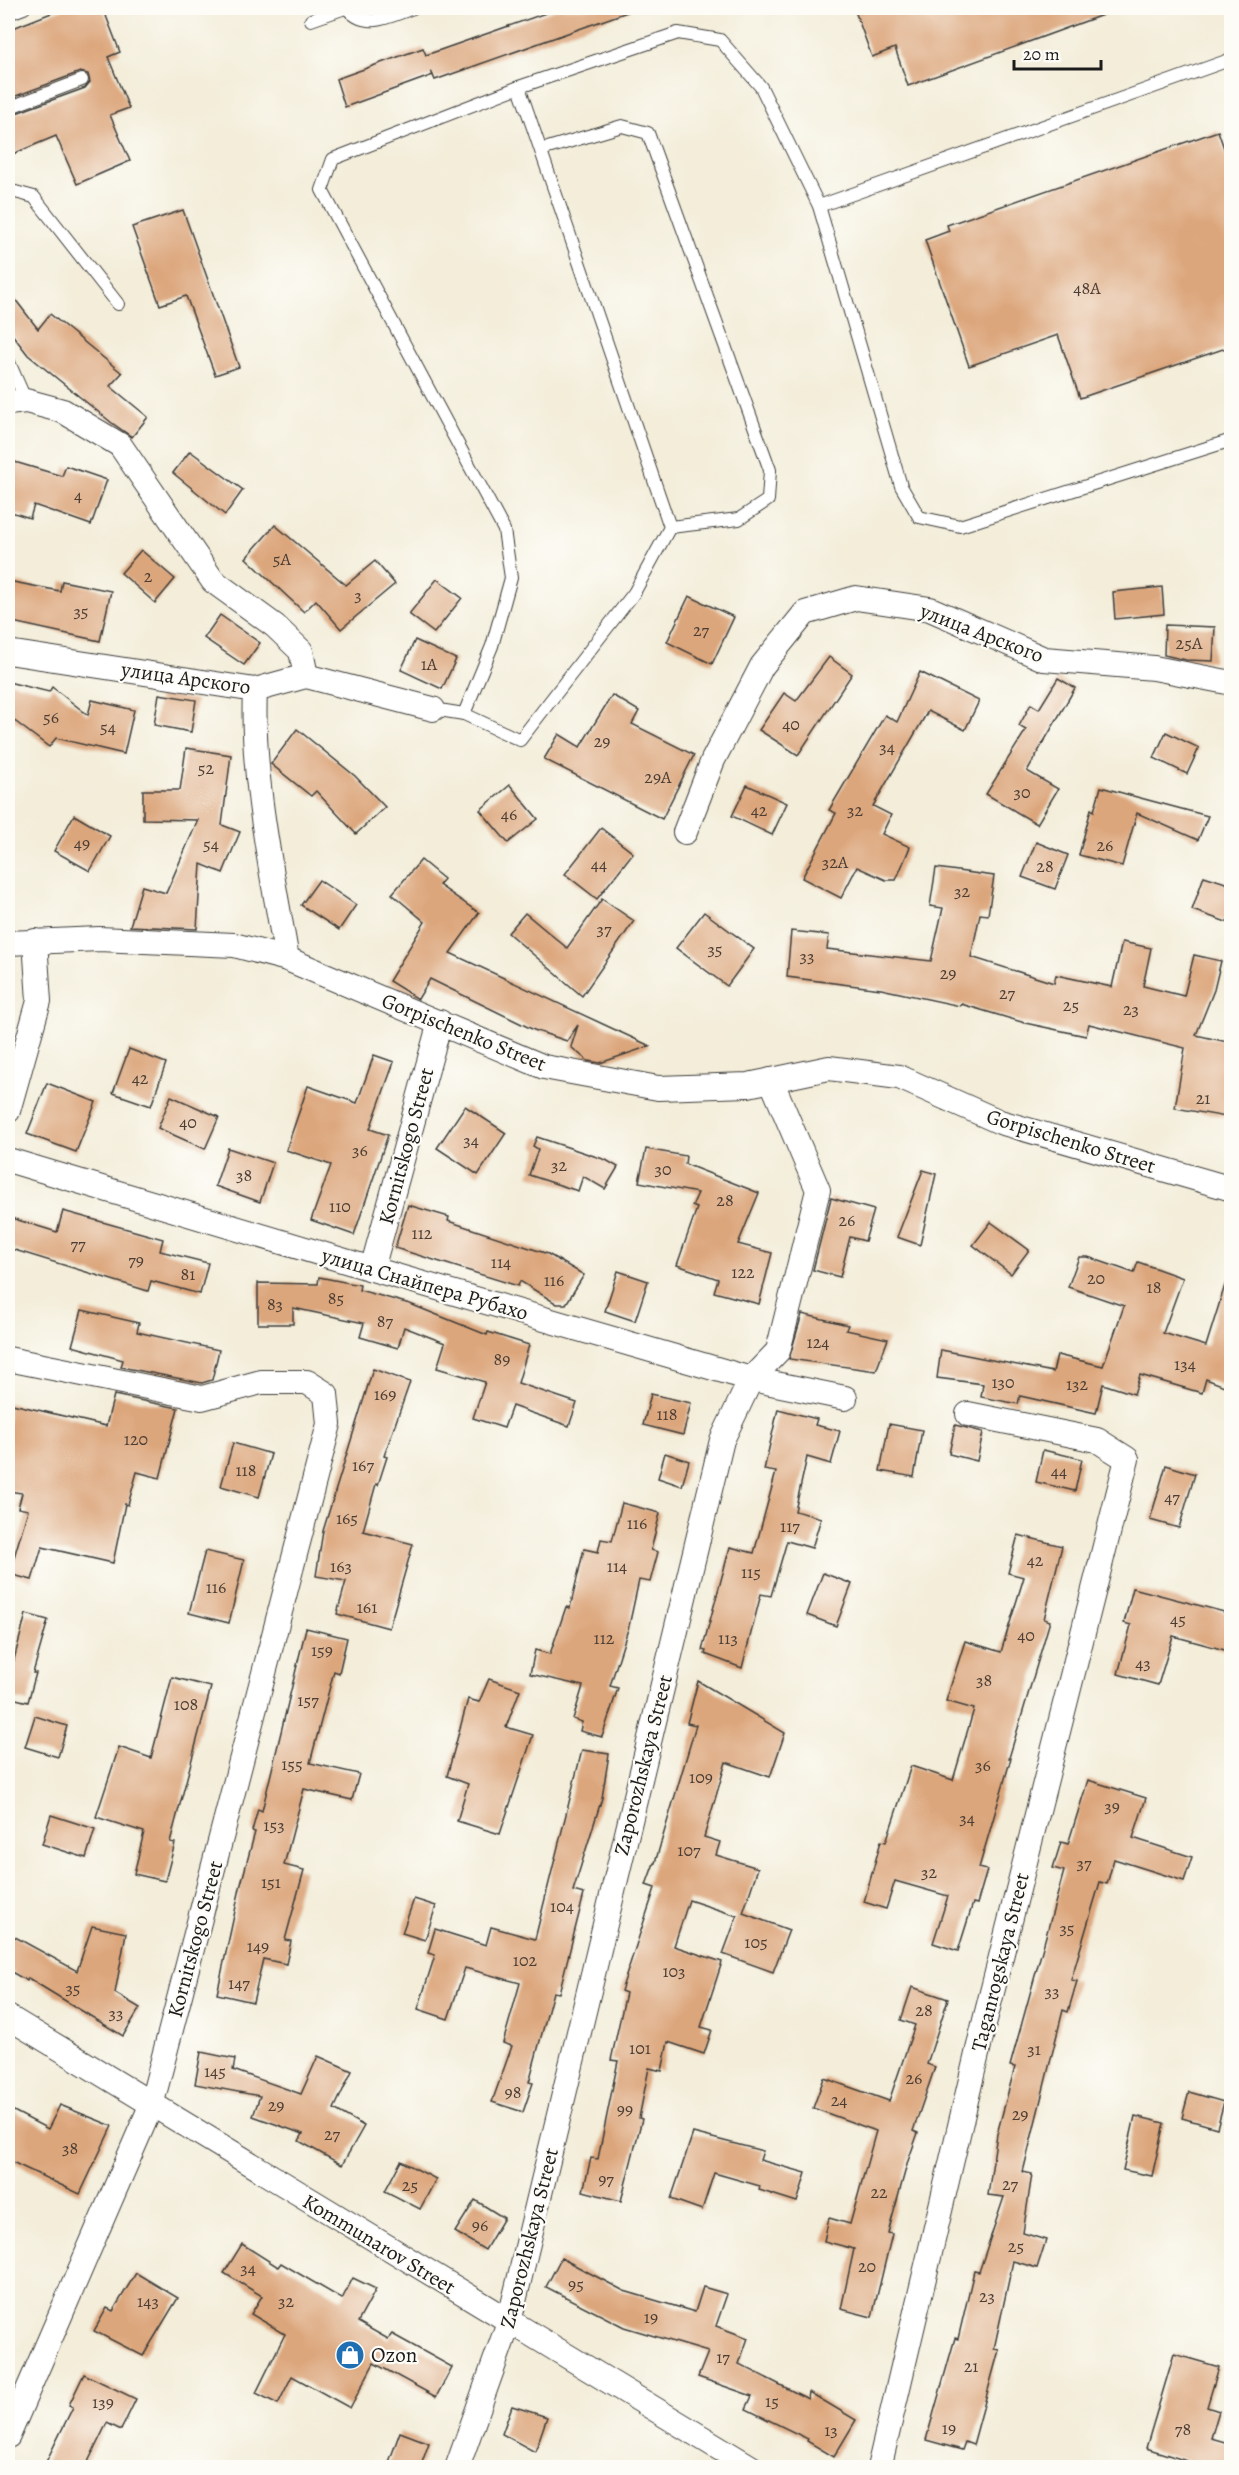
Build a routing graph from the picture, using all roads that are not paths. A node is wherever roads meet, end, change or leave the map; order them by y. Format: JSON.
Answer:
{"nodes":[{"id":1,"x":24,"y":8,"type":"edge"},
{"id":2,"x":346,"y":8,"type":"edge"},
{"id":3,"x":413,"y":8,"type":"edge"},
{"id":4,"x":8,"y":14,"type":"edge"},
{"id":5,"x":311,"y":20,"type":"dead end"},
{"id":6,"x":1232,"y":59,"type":"edge"},
{"id":7,"x":82,"y":80,"type":"dead end"},
{"id":8,"x":519,"y":87,"type":"junction"},
{"id":9,"x":8,"y":108,"type":"edge"},
{"id":10,"x":541,"y":150,"type":"junction"},
{"id":11,"x":8,"y":190,"type":"edge"},
{"id":12,"x":819,"y":206,"type":"junction"},
{"id":13,"x":118,"y":304,"type":"dead end"},
{"id":14,"x":8,"y":360,"type":"edge"},
{"id":15,"x":17,"y":402,"type":"edge"},
{"id":16,"x":1232,"y":440,"type":"edge"},
{"id":17,"x":670,"y":527,"type":"junction"},
{"id":18,"x":8,"y":652,"type":"edge"},
{"id":19,"x":306,"y":676,"type":"junction"},
{"id":20,"x":1232,"y":683,"type":"edge"},
{"id":21,"x":255,"y":690,"type":"junction"},
{"id":22,"x":433,"y":709,"type":"joint"},
{"id":23,"x":464,"y":714,"type":"junction"},
{"id":24,"x":685,"y":832,"type":"dead end"},
{"id":25,"x":35,"y":941,"type":"junction"},
{"id":26,"x":8,"y":943,"type":"edge"},
{"id":27,"x":287,"y":959,"type":"junction"},
{"id":28,"x":440,"y":1022,"type":"junction"},
{"id":29,"x":771,"y":1080,"type":"junction"},
{"id":30,"x":8,"y":1111,"type":"edge"},
{"id":31,"x":8,"y":1160,"type":"edge"},
{"id":32,"x":1232,"y":1189,"type":"edge"},
{"id":33,"x":372,"y":1269,"type":"junction"},
{"id":34,"x":8,"y":1359,"type":"edge"},
{"id":35,"x":752,"y":1379,"type":"junction"},
{"id":36,"x":845,"y":1398,"type":"dead end"},
{"id":37,"x":968,"y":1414,"type":"dead end"},
{"id":38,"x":8,"y":2017,"type":"edge"},
{"id":39,"x":151,"y":2106,"type":"junction"},
{"id":40,"x":509,"y":2322,"type":"junction"},
{"id":41,"x":8,"y":2436,"type":"edge"},
{"id":42,"x":458,"y":2468,"type":"edge"},
{"id":43,"x":752,"y":2468,"type":"edge"},
{"id":44,"x":879,"y":2468,"type":"edge"}],
"edges":[{"from":1,"to":4,"type":"lane"},
{"from":2,"to":3,"type":"lane"},
{"from":2,"to":5,"type":"lane"},
{"from":6,"to":12,"type":"lane"},
{"from":7,"to":9,"type":"lane"},
{"from":8,"to":10,"type":"lane"},
{"from":8,"to":12,"type":"lane"},
{"from":8,"to":23,"type":"lane"},
{"from":10,"to":17,"type":"lane"},
{"from":10,"to":17,"type":"lane"},
{"from":11,"to":13,"type":"lane"},
{"from":12,"to":16,"type":"lane"},
{"from":14,"to":15,"type":"lane"},
{"from":15,"to":19,"type":"street"},
{"from":17,"to":23,"type":"lane"},
{"from":18,"to":21,"type":"street","name":"улица Арского"},
{"from":19,"to":21,"type":"street","name":"улица Арского"},
{"from":19,"to":22,"type":"street","name":"улица Арского"},
{"from":20,"to":24,"type":"street","name":"улица Арского"},
{"from":21,"to":27,"type":"street"},
{"from":22,"to":23,"type":"lane"},
{"from":25,"to":26,"type":"street","name":"Gorpischenko Street"},
{"from":25,"to":27,"type":"street","name":"Gorpischenko Street"},
{"from":25,"to":30,"type":"street"},
{"from":27,"to":28,"type":"street","name":"Gorpischenko Street"},
{"from":28,"to":29,"type":"street","name":"Gorpischenko Street"},
{"from":28,"to":33,"type":"street","name":"Kornitskogo Street"},
{"from":29,"to":32,"type":"street","name":"Gorpischenko Street"},
{"from":29,"to":35,"type":"street","name":"Zaporozhskaya Street"},
{"from":31,"to":33,"type":"street","name":"улица Снайпера Рубахо"},
{"from":33,"to":35,"type":"street","name":"улица Снайпера Рубахо"},
{"from":34,"to":39,"type":"street","name":"Kornitskogo Street"},
{"from":35,"to":36,"type":"street","name":"улица Снайпера Рубахо"},
{"from":35,"to":40,"type":"street","name":"Zaporozhskaya Street"},
{"from":37,"to":44,"type":"street","name":"Taganrogskaya Street"},
{"from":38,"to":39,"type":"street","name":"Kommunarov Street"},
{"from":39,"to":40,"type":"street","name":"Kommunarov Street"},
{"from":39,"to":41,"type":"street","name":"Kornitskogo Street"},
{"from":40,"to":42,"type":"street","name":"Zaporozhskaya Street"},
{"from":40,"to":43,"type":"street","name":"Kommunarov Street"}]}
